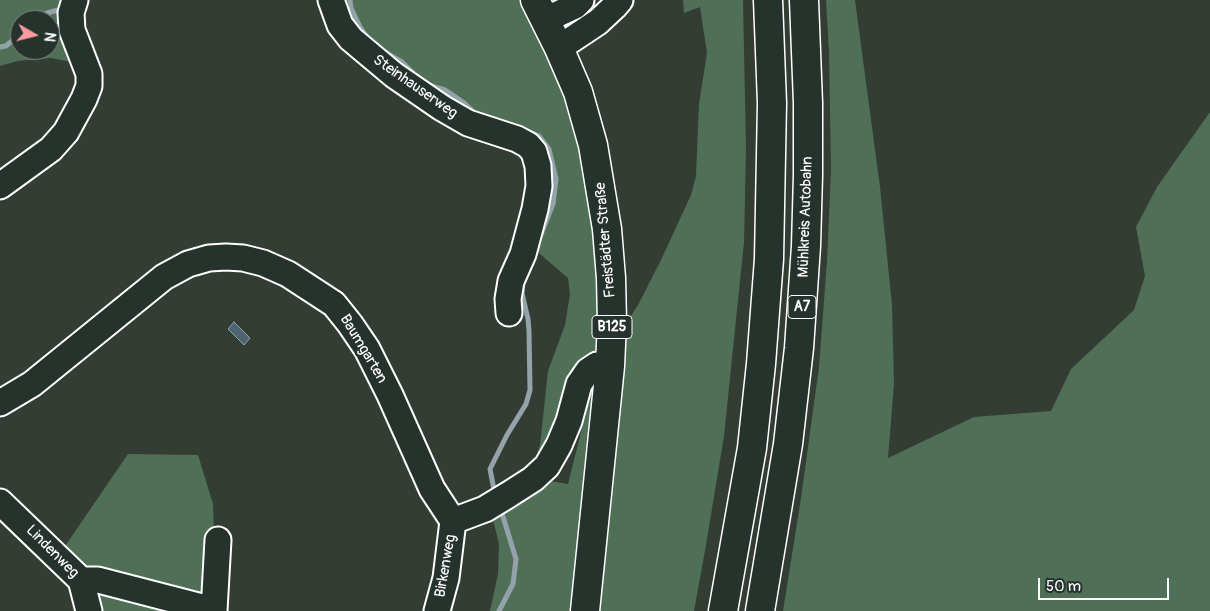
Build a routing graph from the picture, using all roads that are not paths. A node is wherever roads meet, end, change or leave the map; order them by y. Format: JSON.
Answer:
{"nodes":[{"id":1,"x":75,"y":0,"type":"edge"},
{"id":2,"x":331,"y":0,"type":"edge"},
{"id":3,"x":581,"y":0,"type":"edge"},
{"id":4,"x":620,"y":0,"type":"edge"},
{"id":5,"x":768,"y":0,"type":"edge"},
{"id":6,"x":804,"y":0,"type":"edge"},
{"id":7,"x":540,"y":10,"type":"edge"},
{"id":8,"x":559,"y":48,"type":"junction"},
{"id":9,"x":0,"y":186,"type":"edge"},
{"id":10,"x":509,"y":314,"type":"dead end"},
{"id":11,"x":610,"y":366,"type":"junction"},
{"id":12,"x":0,"y":403,"type":"edge"},
{"id":13,"x":0,"y":502,"type":"edge"},
{"id":14,"x":453,"y":521,"type":"junction"},
{"id":15,"x":218,"y":540,"type":"dead end"},
{"id":16,"x":81,"y":580,"type":"junction"},
{"id":17,"x":214,"y":610,"type":"edge"},
{"id":18,"x":89,"y":611,"type":"edge"},
{"id":19,"x":437,"y":611,"type":"edge"},
{"id":20,"x":584,"y":611,"type":"edge"},
{"id":21,"x":723,"y":611,"type":"edge"},
{"id":22,"x":760,"y":611,"type":"edge"}],
"edges":[{"from":1,"to":9,"type":"street"},
{"from":2,"to":10,"type":"street","name":"Steinhauserweg"},
{"from":3,"to":7,"type":"street"},
{"from":4,"to":8,"type":"street"},
{"from":5,"to":21,"type":"main road","number":"A7"},
{"from":6,"to":22,"type":"main road","name":"Mühlkreis Autobahn","number":"A7"},
{"from":7,"to":8,"type":"main road","name":"Freistädter Straße","number":"B125"},
{"from":8,"to":11,"type":"main road","name":"Freistädter Straße","number":"B125"},
{"from":11,"to":14,"type":"street"},
{"from":11,"to":20,"type":"main road","name":"Freistädter Straße","number":"B125"},
{"from":12,"to":14,"type":"street","name":"Baumgarten"},
{"from":13,"to":16,"type":"street","name":"Lindenweg"},
{"from":14,"to":19,"type":"street","name":"Birkenweg"},
{"from":15,"to":17,"type":"street"},
{"from":16,"to":17,"type":"street"},
{"from":16,"to":18,"type":"street","name":"Lindenweg"}]}
